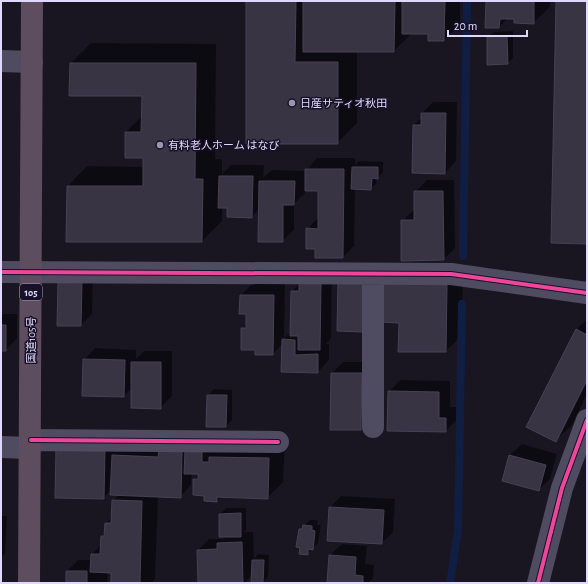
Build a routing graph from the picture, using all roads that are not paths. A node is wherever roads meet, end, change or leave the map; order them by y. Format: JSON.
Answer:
{"nodes":[{"id":1,"x":32,"y":1,"type":"edge"},
{"id":2,"x":1,"y":61,"type":"edge"},
{"id":3,"x":32,"y":62,"type":"junction"},
{"id":4,"x":1,"y":272,"type":"edge"},
{"id":5,"x":31,"y":272,"type":"junction"},
{"id":6,"x":373,"y":274,"type":"junction"},
{"id":7,"x":587,"y":293,"type":"edge"},
{"id":8,"x":587,"y":420,"type":"edge"},
{"id":9,"x":373,"y":427,"type":"dead end"},
{"id":10,"x":278,"y":442,"type":"dead end"},
{"id":11,"x":31,"y":444,"type":"junction"},
{"id":12,"x":1,"y":447,"type":"edge"},
{"id":13,"x":29,"y":583,"type":"edge"},
{"id":14,"x":538,"y":583,"type":"edge"}],
"edges":[{"from":1,"to":3,"type":"highway","name":"国道105号","number":"105"},
{"from":2,"to":3,"type":"street"},
{"from":3,"to":5,"type":"highway","name":"国道105号","number":"105"},
{"from":4,"to":5,"type":"street"},
{"from":5,"to":6,"type":"street"},
{"from":5,"to":11,"type":"highway","name":"国道105号","number":"105"},
{"from":6,"to":7,"type":"street"},
{"from":6,"to":9,"type":"street"},
{"from":8,"to":14,"type":"street"},
{"from":10,"to":11,"type":"street"},
{"from":11,"to":12,"type":"street"},
{"from":11,"to":13,"type":"highway","name":"国道105号","number":"105"}]}
